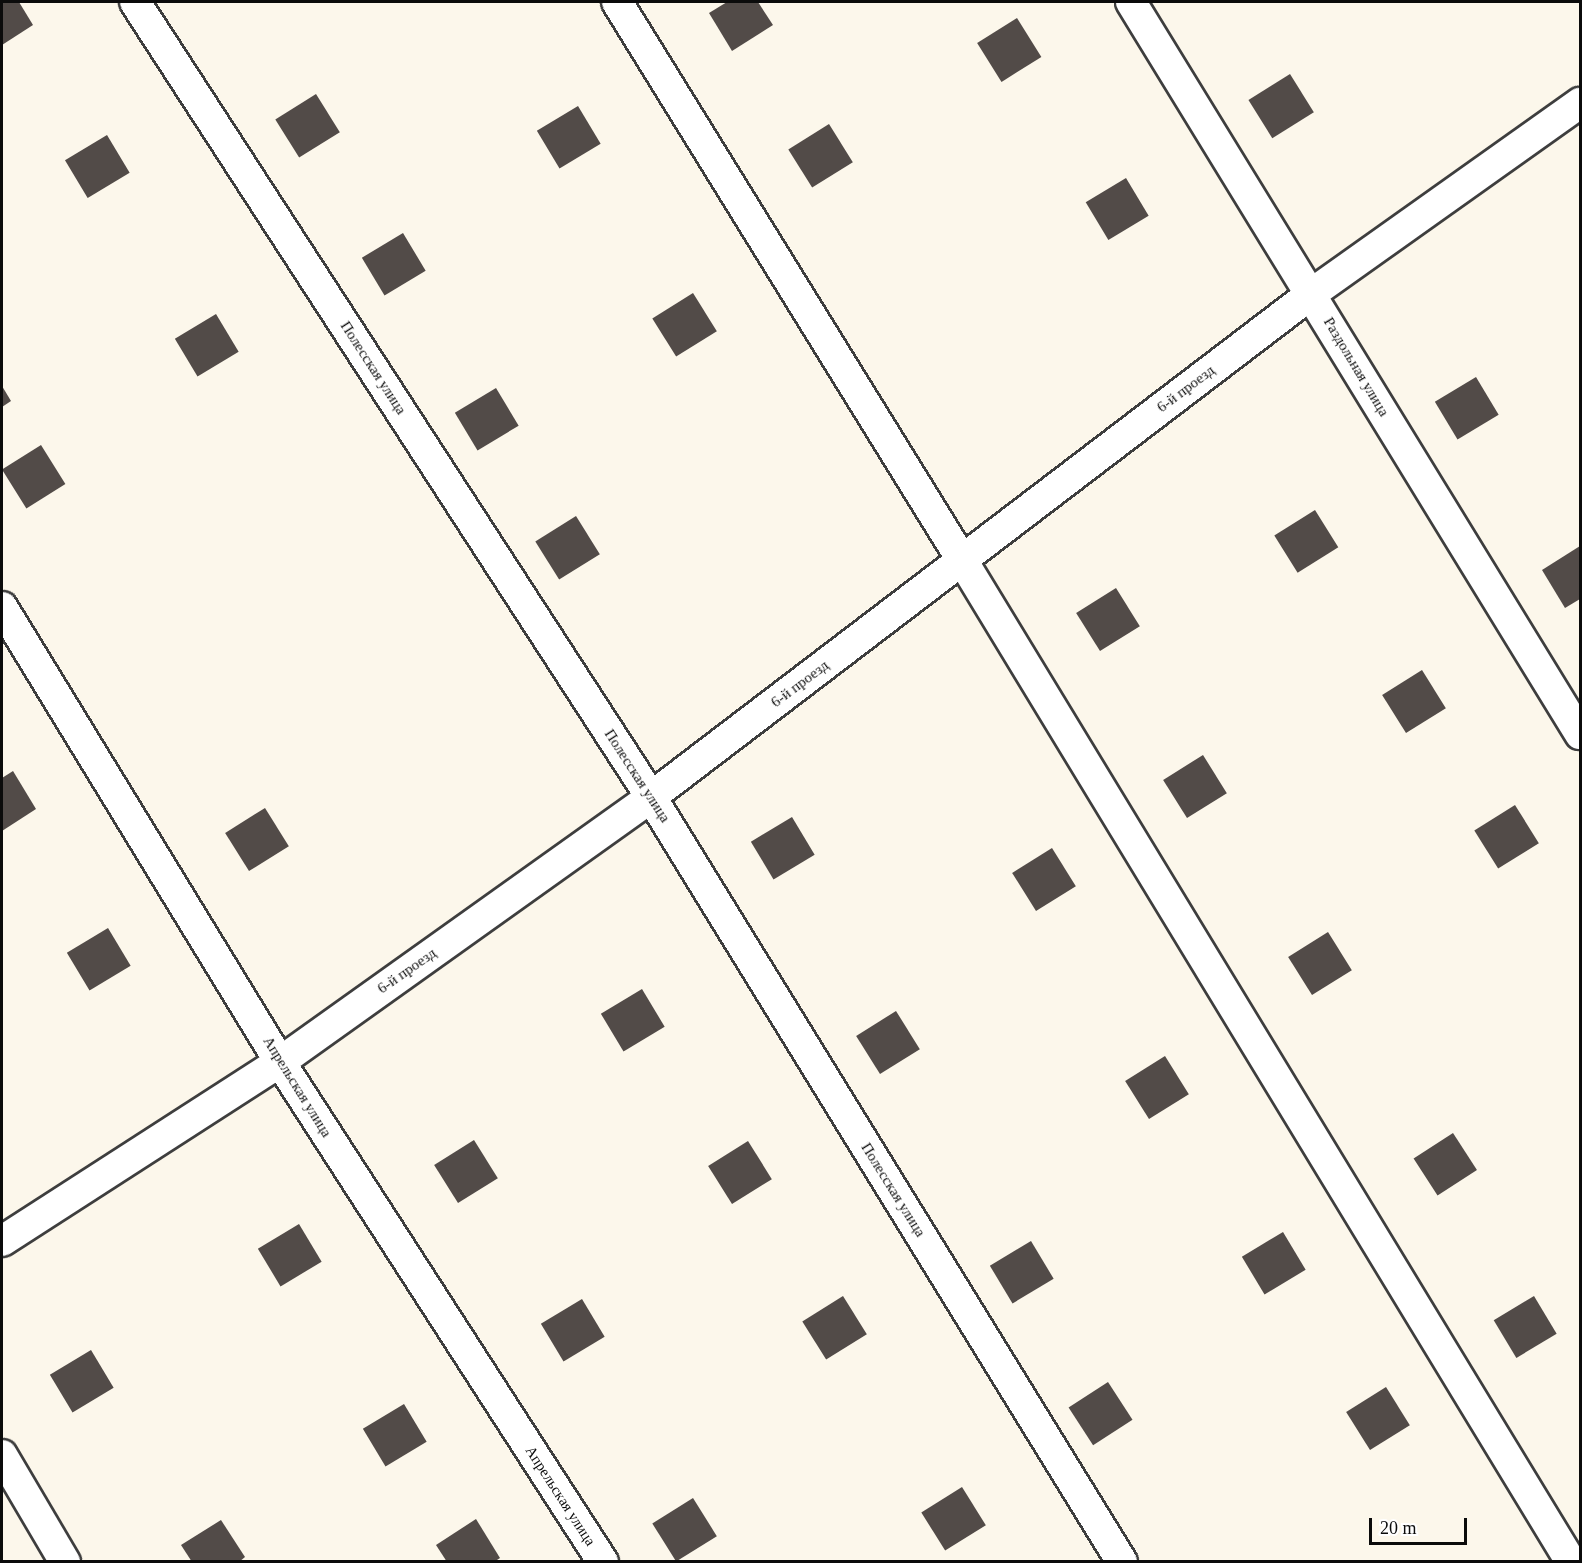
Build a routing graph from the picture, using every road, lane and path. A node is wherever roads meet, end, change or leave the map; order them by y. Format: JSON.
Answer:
{"nodes":[{"id":1,"x":135,"y":2,"type":"edge"},
{"id":2,"x":617,"y":2,"type":"edge"},
{"id":3,"x":1131,"y":2,"type":"edge"},
{"id":4,"x":1581,"y":103,"type":"edge"},
{"id":5,"x":1311,"y":294,"type":"junction"},
{"id":6,"x":962,"y":560,"type":"junction"},
{"id":7,"x":2,"y":607,"type":"edge"},
{"id":8,"x":1581,"y":734,"type":"edge"},
{"id":9,"x":651,"y":798,"type":"junction"},
{"id":10,"x":280,"y":1062,"type":"junction"},
{"id":11,"x":2,"y":1241,"type":"edge"},
{"id":12,"x":2,"y":1455,"type":"edge"},
{"id":13,"x":65,"y":1562,"type":"edge"},
{"id":14,"x":603,"y":1562,"type":"edge"},
{"id":15,"x":1122,"y":1562,"type":"edge"},
{"id":16,"x":1571,"y":1562,"type":"edge"}],
"edges":[{"from":1,"to":9,"type":"street","name":"Полесская улица"},
{"from":2,"to":6,"type":"street"},
{"from":3,"to":5,"type":"street","name":"Раздольная улица"},
{"from":4,"to":5,"type":"street","name":"6-й проезд"},
{"from":5,"to":6,"type":"street","name":"6-й проезд"},
{"from":5,"to":8,"type":"street","name":"Раздольная улица"},
{"from":6,"to":9,"type":"street","name":"6-й проезд"},
{"from":6,"to":16,"type":"street"},
{"from":7,"to":10,"type":"street","name":"Апрельская улица"},
{"from":9,"to":10,"type":"street","name":"6-й проезд"},
{"from":9,"to":15,"type":"street","name":"Полесская улица"},
{"from":10,"to":11,"type":"street","name":"6-й проезд"},
{"from":10,"to":14,"type":"street","name":"Апрельская улица"},
{"from":12,"to":13,"type":"street"}]}
